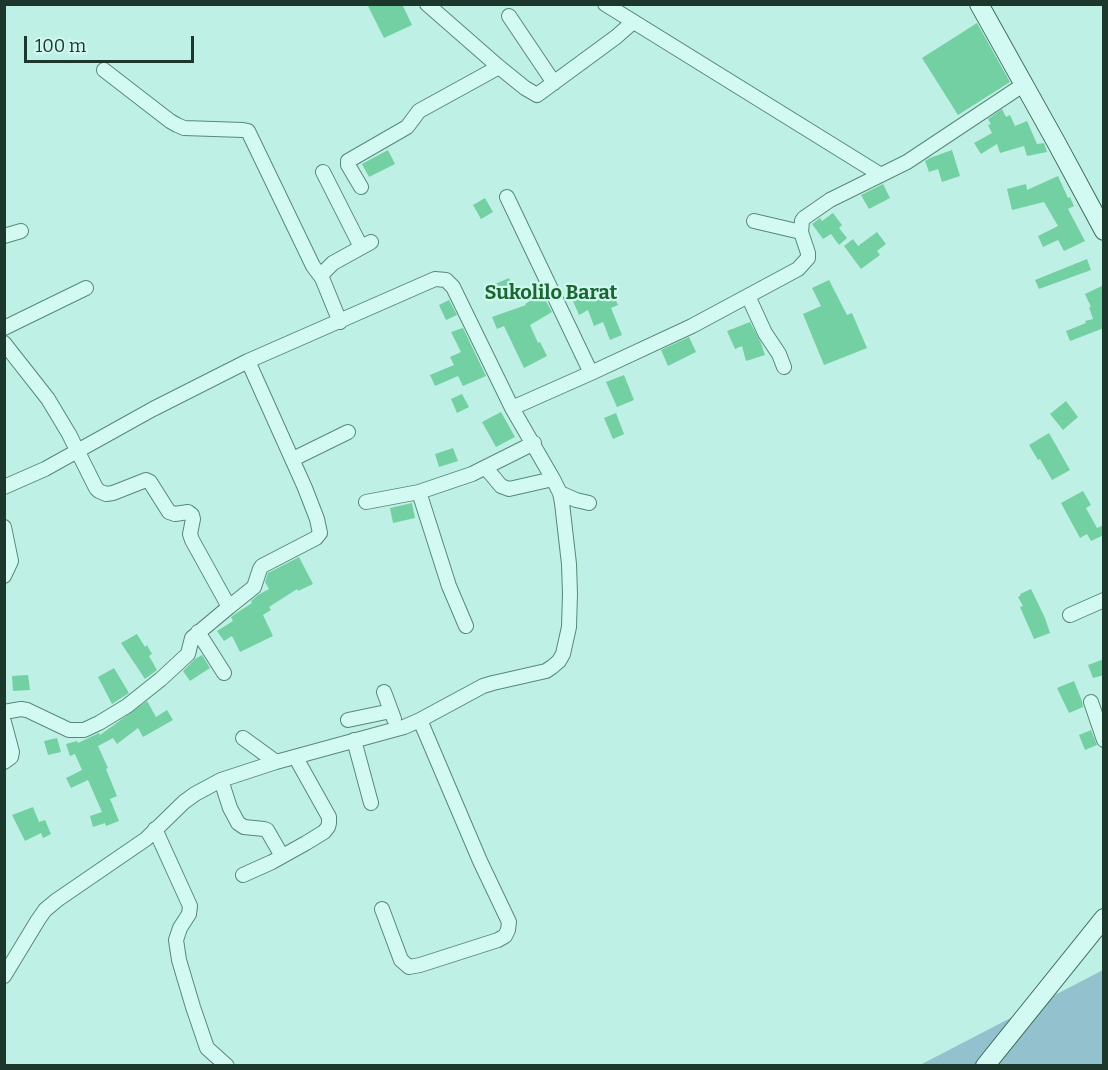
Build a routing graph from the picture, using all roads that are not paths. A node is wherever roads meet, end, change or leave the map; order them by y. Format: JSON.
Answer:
{"nodes":[{"id":1,"x":427,"y":4,"type":"edge"},
{"id":2,"x":605,"y":4,"type":"edge"},
{"id":3,"x":979,"y":4,"type":"edge"},
{"id":4,"x":509,"y":16,"type":"dead end"},
{"id":5,"x":633,"y":22,"type":"junction"},
{"id":6,"x":499,"y":67,"type":"junction"},
{"id":7,"x":104,"y":70,"type":"dead end"},
{"id":8,"x":554,"y":83,"type":"junction"},
{"id":9,"x":1023,"y":85,"type":"junction"},
{"id":10,"x":323,"y":172,"type":"dead end"},
{"id":11,"x":881,"y":175,"type":"junction"},
{"id":12,"x":361,"y":187,"type":"dead end"},
{"id":13,"x":507,"y":197,"type":"dead end"},
{"id":14,"x":754,"y":221,"type":"dead end"},
{"id":15,"x":21,"y":231,"type":"dead end"},
{"id":16,"x":1104,"y":231,"type":"edge"},
{"id":17,"x":801,"y":232,"type":"junction"},
{"id":18,"x":4,"y":236,"type":"edge"},
{"id":19,"x":322,"y":278,"type":"junction"},
{"id":20,"x":86,"y":288,"type":"dead end"},
{"id":21,"x":748,"y":296,"type":"junction"},
{"id":22,"x":339,"y":321,"type":"junction"},
{"id":23,"x":4,"y":328,"type":"edge"},
{"id":24,"x":5,"y":345,"type":"edge"},
{"id":25,"x":248,"y":361,"type":"junction"},
{"id":26,"x":784,"y":367,"type":"dead end"},
{"id":27,"x":591,"y":373,"type":"junction"},
{"id":28,"x":512,"y":408,"type":"junction"},
{"id":29,"x":348,"y":432,"type":"dead end"},
{"id":30,"x":534,"y":443,"type":"junction"},
{"id":31,"x":78,"y":450,"type":"junction"},
{"id":32,"x":292,"y":459,"type":"junction"},
{"id":33,"x":486,"y":468,"type":"junction"},
{"id":34,"x":553,"y":479,"type":"junction"},
{"id":35,"x":4,"y":487,"type":"edge"},
{"id":36,"x":419,"y":492,"type":"junction"},
{"id":37,"x":560,"y":493,"type":"junction"},
{"id":38,"x":366,"y":502,"type":"dead end"},
{"id":39,"x":589,"y":503,"type":"dead end"},
{"id":40,"x":4,"y":527,"type":"edge"},
{"id":41,"x":4,"y":576,"type":"edge"},
{"id":42,"x":1104,"y":600,"type":"edge"},
{"id":43,"x":229,"y":607,"type":"junction"},
{"id":44,"x":1070,"y":615,"type":"dead end"},
{"id":45,"x":466,"y":627,"type":"dead end"},
{"id":46,"x":198,"y":632,"type":"junction"},
{"id":47,"x":224,"y":673,"type":"dead end"},
{"id":48,"x":384,"y":692,"type":"dead end"},
{"id":49,"x":1091,"y":702,"type":"dead end"},
{"id":50,"x":391,"y":711,"type":"junction"},
{"id":51,"x":4,"y":712,"type":"edge"},
{"id":52,"x":348,"y":720,"type":"dead end"},
{"id":53,"x":420,"y":720,"type":"junction"},
{"id":54,"x":4,"y":722,"type":"edge"},
{"id":55,"x":397,"y":729,"type":"junction"},
{"id":56,"x":243,"y":738,"type":"dead end"},
{"id":57,"x":354,"y":740,"type":"junction"},
{"id":58,"x":1104,"y":740,"type":"edge"},
{"id":59,"x":296,"y":758,"type":"junction"},
{"id":60,"x":4,"y":762,"type":"edge"},
{"id":61,"x":276,"y":762,"type":"junction"},
{"id":62,"x":221,"y":780,"type":"junction"},
{"id":63,"x":371,"y":803,"type":"dead end"},
{"id":64,"x":155,"y":830,"type":"junction"},
{"id":65,"x":282,"y":856,"type":"junction"},
{"id":66,"x":243,"y":875,"type":"dead end"},
{"id":67,"x":382,"y":909,"type":"dead end"},
{"id":68,"x":1104,"y":918,"type":"edge"},
{"id":69,"x":4,"y":976,"type":"edge"},
{"id":70,"x":227,"y":1065,"type":"edge"},
{"id":71,"x":985,"y":1065,"type":"edge"}],
"edges":[{"from":1,"to":6,"type":"street"},
{"from":2,"to":5,"type":"street"},
{"from":3,"to":9,"type":"main road"},
{"from":4,"to":8,"type":"street"},
{"from":5,"to":8,"type":"street"},
{"from":5,"to":11,"type":"street"},
{"from":6,"to":8,"type":"street"},
{"from":6,"to":12,"type":"street"},
{"from":7,"to":19,"type":"street"},
{"from":9,"to":11,"type":"street"},
{"from":9,"to":16,"type":"main road"},
{"from":10,"to":19,"type":"street"},
{"from":11,"to":17,"type":"street"},
{"from":13,"to":27,"type":"street"},
{"from":14,"to":17,"type":"street"},
{"from":15,"to":18,"type":"street"},
{"from":17,"to":21,"type":"street"},
{"from":19,"to":22,"type":"street"},
{"from":20,"to":23,"type":"street"},
{"from":21,"to":26,"type":"street"},
{"from":21,"to":27,"type":"street"},
{"from":22,"to":25,"type":"street"},
{"from":22,"to":28,"type":"street"},
{"from":24,"to":31,"type":"street"},
{"from":25,"to":31,"type":"street"},
{"from":25,"to":32,"type":"street"},
{"from":27,"to":28,"type":"street"},
{"from":28,"to":30,"type":"street"},
{"from":29,"to":32,"type":"street"},
{"from":30,"to":33,"type":"street"},
{"from":30,"to":34,"type":"street"},
{"from":31,"to":35,"type":"street"},
{"from":31,"to":43,"type":"street"},
{"from":32,"to":43,"type":"street"},
{"from":33,"to":34,"type":"street"},
{"from":33,"to":36,"type":"street"},
{"from":34,"to":37,"type":"street"},
{"from":36,"to":38,"type":"street"},
{"from":36,"to":45,"type":"street"},
{"from":37,"to":39,"type":"street"},
{"from":37,"to":53,"type":"street"},
{"from":40,"to":41,"type":"street"},
{"from":42,"to":44,"type":"street"},
{"from":43,"to":46,"type":"street"},
{"from":46,"to":47,"type":"street"},
{"from":46,"to":51,"type":"street"},
{"from":48,"to":50,"type":"street"},
{"from":49,"to":58,"type":"street"},
{"from":50,"to":52,"type":"street"},
{"from":50,"to":55,"type":"street"},
{"from":53,"to":55,"type":"street"},
{"from":53,"to":67,"type":"street"},
{"from":54,"to":60,"type":"street"},
{"from":55,"to":57,"type":"street"},
{"from":56,"to":61,"type":"street"},
{"from":57,"to":59,"type":"street"},
{"from":57,"to":63,"type":"street"},
{"from":59,"to":61,"type":"street"},
{"from":59,"to":65,"type":"street"},
{"from":61,"to":62,"type":"street"},
{"from":62,"to":64,"type":"street"},
{"from":62,"to":65,"type":"street"},
{"from":64,"to":69,"type":"street"},
{"from":64,"to":70,"type":"street"},
{"from":65,"to":66,"type":"street"},
{"from":68,"to":71,"type":"main road"}]}
